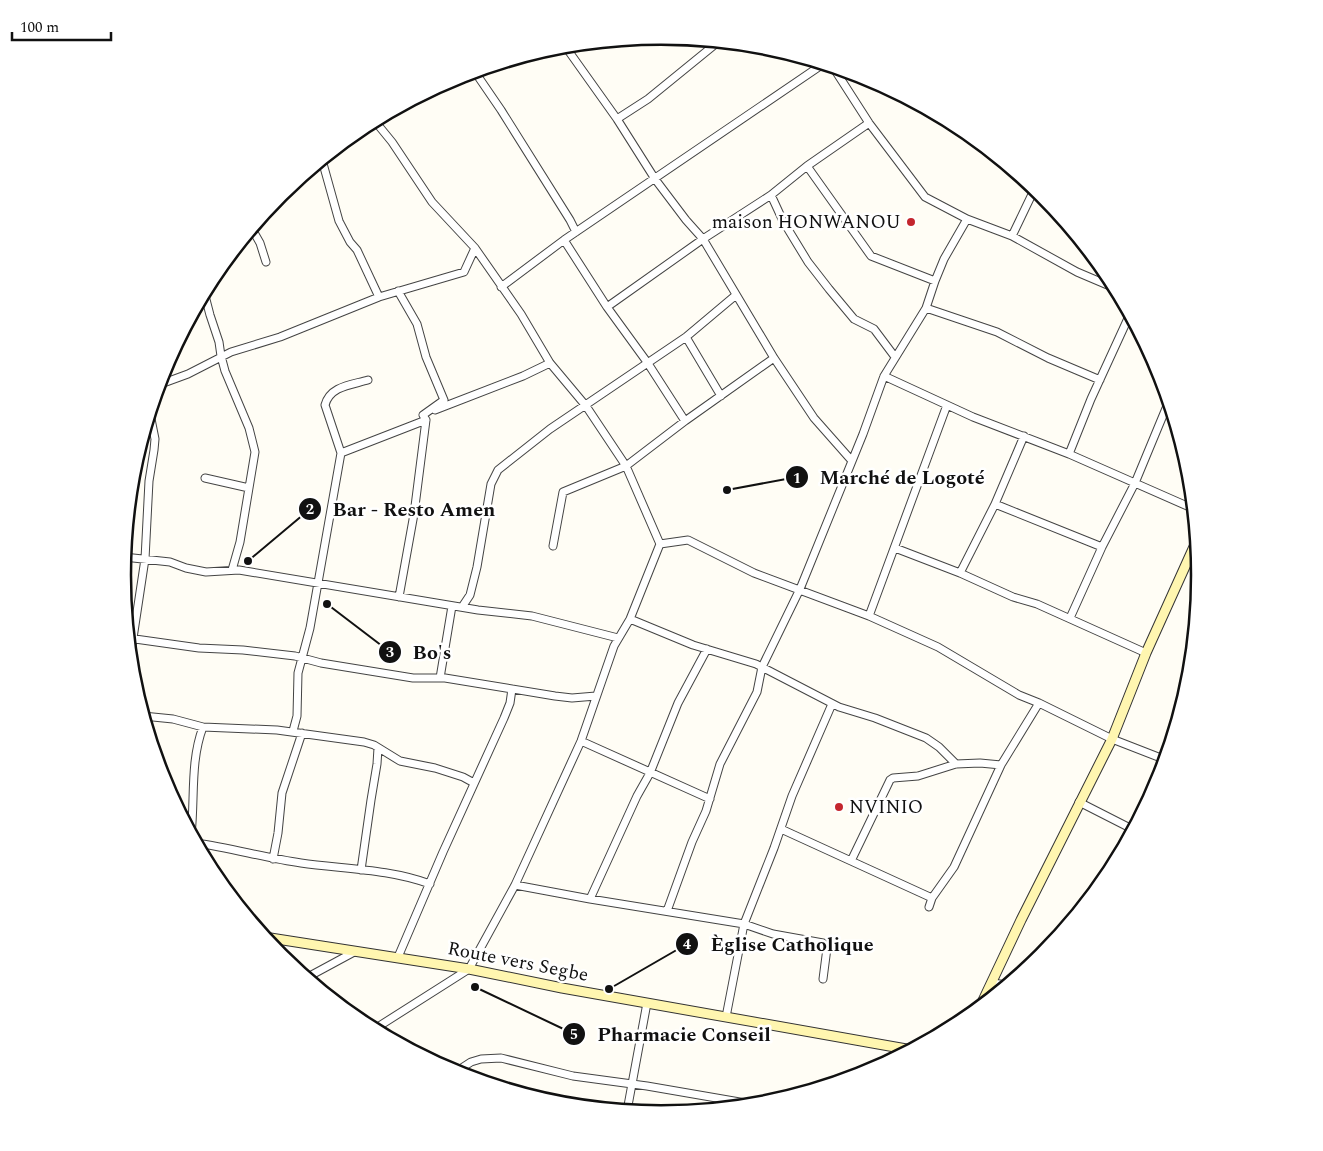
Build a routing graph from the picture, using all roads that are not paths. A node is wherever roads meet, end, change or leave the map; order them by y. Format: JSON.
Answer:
{"nodes":[{"id":1,"x":711,"y":48,"type":"edge"},
{"id":2,"x":570,"y":53,"type":"edge"},
{"id":3,"x":817,"y":68,"type":"edge"},
{"id":4,"x":838,"y":75,"type":"edge"},
{"id":5,"x":479,"y":77,"type":"edge"},
{"id":6,"x":617,"y":120,"type":"junction"},
{"id":7,"x":869,"y":123,"type":"junction"},
{"id":8,"x":379,"y":126,"type":"edge"},
{"id":9,"x":807,"y":166,"type":"junction"},
{"id":10,"x":324,"y":167,"type":"edge"},
{"id":11,"x":655,"y":178,"type":"junction"},
{"id":12,"x":771,"y":195,"type":"junction"},
{"id":13,"x":1032,"y":195,"type":"edge"},
{"id":14,"x":967,"y":219,"type":"junction"},
{"id":15,"x":576,"y":232,"type":"junction"},
{"id":16,"x":256,"y":235,"type":"edge"},
{"id":17,"x":1012,"y":236,"type":"junction"},
{"id":18,"x":703,"y":239,"type":"junction"},
{"id":19,"x":564,"y":240,"type":"junction"},
{"id":20,"x":475,"y":248,"type":"junction"},
{"id":21,"x":266,"y":262,"type":"dead end"},
{"id":22,"x":935,"y":281,"type":"junction"},
{"id":23,"x":1105,"y":284,"type":"edge"},
{"id":24,"x":501,"y":287,"type":"junction"},
{"id":25,"x":398,"y":291,"type":"junction"},
{"id":26,"x":736,"y":295,"type":"junction"},
{"id":27,"x":379,"y":297,"type":"junction"},
{"id":28,"x":207,"y":303,"type":"edge"},
{"id":29,"x":607,"y":307,"type":"junction"},
{"id":30,"x":926,"y":308,"type":"junction"},
{"id":31,"x":1127,"y":321,"type":"edge"},
{"id":32,"x":686,"y":337,"type":"junction"},
{"id":33,"x":221,"y":356,"type":"junction"},
{"id":34,"x":895,"y":356,"type":"junction"},
{"id":35,"x":774,"y":358,"type":"junction"},
{"id":36,"x":647,"y":362,"type":"junction"},
{"id":37,"x":550,"y":363,"type":"junction"},
{"id":38,"x":884,"y":376,"type":"junction"},
{"id":39,"x":368,"y":380,"type":"dead end"},
{"id":40,"x":1100,"y":380,"type":"junction"},
{"id":41,"x":168,"y":382,"type":"edge"},
{"id":42,"x":721,"y":396,"type":"junction"},
{"id":43,"x":947,"y":405,"type":"junction"},
{"id":44,"x":586,"y":406,"type":"junction"},
{"id":45,"x":1165,"y":410,"type":"edge"},
{"id":46,"x":424,"y":418,"type":"junction"},
{"id":47,"x":685,"y":421,"type":"junction"},
{"id":48,"x":152,"y":426,"type":"edge"},
{"id":49,"x":1024,"y":436,"type":"junction"},
{"id":50,"x":341,"y":453,"type":"junction"},
{"id":51,"x":1068,"y":454,"type":"junction"},
{"id":52,"x":852,"y":461,"type":"junction"},
{"id":53,"x":626,"y":466,"type":"junction"},
{"id":54,"x":205,"y":478,"type":"dead end"},
{"id":55,"x":1135,"y":483,"type":"junction"},
{"id":56,"x":249,"y":488,"type":"junction"},
{"id":57,"x":994,"y":504,"type":"junction"},
{"id":58,"x":1187,"y":506,"type":"edge"},
{"id":59,"x":660,"y":544,"type":"junction"},
{"id":60,"x":553,"y":546,"type":"dead end"},
{"id":61,"x":1102,"y":547,"type":"junction"},
{"id":62,"x":895,"y":548,"type":"junction"},
{"id":63,"x":1191,"y":553,"type":"edge"},
{"id":64,"x":132,"y":558,"type":"edge"},
{"id":65,"x":145,"y":559,"type":"junction"},
{"id":66,"x":232,"y":570,"type":"junction"},
{"id":67,"x":960,"y":573,"type":"junction"},
{"id":68,"x":318,"y":584,"type":"junction"},
{"id":69,"x":800,"y":589,"type":"junction"},
{"id":70,"x":398,"y":597,"type":"junction"},
{"id":71,"x":452,"y":606,"type":"junction"},
{"id":72,"x":462,"y":607,"type":"junction"},
{"id":73,"x":869,"y":616,"type":"junction"},
{"id":74,"x":1070,"y":618,"type":"junction"},
{"id":75,"x":630,"y":619,"type":"junction"},
{"id":76,"x":134,"y":624,"type":"edge"},
{"id":77,"x":618,"y":638,"type":"junction"},
{"id":78,"x":135,"y":639,"type":"edge"},
{"id":79,"x":707,"y":649,"type":"junction"},
{"id":80,"x":1146,"y":653,"type":"junction"},
{"id":81,"x":303,"y":658,"type":"junction"},
{"id":82,"x":762,"y":666,"type":"junction"},
{"id":83,"x":440,"y":678,"type":"junction"},
{"id":84,"x":512,"y":689,"type":"junction"},
{"id":85,"x":596,"y":696,"type":"junction"},
{"id":86,"x":1039,"y":703,"type":"junction"},
{"id":87,"x":832,"y":704,"type":"junction"},
{"id":88,"x":150,"y":717,"type":"edge"},
{"id":89,"x":203,"y":727,"type":"junction"},
{"id":90,"x":293,"y":731,"type":"junction"},
{"id":91,"x":302,"y":733,"type":"junction"},
{"id":92,"x":1112,"y":739,"type":"junction"},
{"id":93,"x":581,"y":741,"type":"junction"},
{"id":94,"x":378,"y":748,"type":"junction"},
{"id":95,"x":1160,"y":758,"type":"edge"},
{"id":96,"x":956,"y":764,"type":"junction"},
{"id":97,"x":1001,"y":765,"type":"junction"},
{"id":98,"x":650,"y":773,"type":"junction"},
{"id":99,"x":474,"y":783,"type":"junction"},
{"id":100,"x":710,"y":799,"type":"junction"},
{"id":101,"x":1079,"y":802,"type":"junction"},
{"id":102,"x":192,"y":823,"type":"edge"},
{"id":103,"x":1128,"y":827,"type":"edge"},
{"id":104,"x":781,"y":829,"type":"junction"},
{"id":105,"x":204,"y":845,"type":"edge"},
{"id":106,"x":273,"y":859,"type":"junction"},
{"id":107,"x":851,"y":862,"type":"junction"},
{"id":108,"x":361,"y":870,"type":"junction"},
{"id":109,"x":430,"y":884,"type":"junction"},
{"id":110,"x":515,"y":885,"type":"junction"},
{"id":111,"x":932,"y":898,"type":"junction"},
{"id":112,"x":590,"y":899,"type":"junction"},
{"id":113,"x":929,"y":907,"type":"dead end"},
{"id":114,"x":667,"y":911,"type":"junction"},
{"id":115,"x":744,"y":924,"type":"junction"},
{"id":116,"x":275,"y":939,"type":"edge"},
{"id":117,"x":357,"y":951,"type":"junction"},
{"id":118,"x":398,"y":958,"type":"junction"},
{"id":119,"x":468,"y":969,"type":"junction"},
{"id":120,"x":313,"y":974,"type":"edge"},
{"id":121,"x":823,"y":979,"type":"dead end"},
{"id":122,"x":992,"y":983,"type":"junction"},
{"id":123,"x":999,"y":984,"type":"edge"},
{"id":124,"x":987,"y":994,"type":"edge"},
{"id":125,"x":647,"y":1003,"type":"junction"},
{"id":126,"x":726,"y":1017,"type":"junction"},
{"id":127,"x":380,"y":1025,"type":"edge"},
{"id":128,"x":902,"y":1048,"type":"edge"},
{"id":129,"x":462,"y":1068,"type":"edge"},
{"id":130,"x":632,"y":1085,"type":"junction"},
{"id":131,"x":732,"y":1101,"type":"edge"},
{"id":132,"x":628,"y":1105,"type":"edge"}],
"edges":[{"from":1,"to":6,"type":"street"},
{"from":2,"to":6,"type":"street"},
{"from":3,"to":11,"type":"street"},
{"from":4,"to":7,"type":"street"},
{"from":5,"to":15,"type":"street"},
{"from":6,"to":11,"type":"street"},
{"from":7,"to":9,"type":"street"},
{"from":7,"to":14,"type":"street"},
{"from":8,"to":20,"type":"street"},
{"from":9,"to":12,"type":"street"},
{"from":9,"to":22,"type":"street"},
{"from":10,"to":27,"type":"street"},
{"from":11,"to":15,"type":"street"},
{"from":11,"to":18,"type":"street"},
{"from":12,"to":18,"type":"street"},
{"from":12,"to":34,"type":"street"},
{"from":13,"to":17,"type":"street"},
{"from":14,"to":17,"type":"street"},
{"from":14,"to":22,"type":"street"},
{"from":15,"to":19,"type":"street"},
{"from":16,"to":21,"type":"street"},
{"from":17,"to":23,"type":"street"},
{"from":18,"to":26,"type":"street"},
{"from":18,"to":29,"type":"street"},
{"from":19,"to":24,"type":"street"},
{"from":19,"to":29,"type":"street"},
{"from":20,"to":24,"type":"street"},
{"from":20,"to":25,"type":"street"},
{"from":22,"to":30,"type":"street"},
{"from":24,"to":37,"type":"street"},
{"from":25,"to":27,"type":"street"},
{"from":25,"to":46,"type":"street"},
{"from":26,"to":32,"type":"street"},
{"from":26,"to":35,"type":"street"},
{"from":27,"to":33,"type":"street"},
{"from":28,"to":33,"type":"street"},
{"from":29,"to":36,"type":"street"},
{"from":30,"to":34,"type":"street"},
{"from":30,"to":40,"type":"street"},
{"from":31,"to":40,"type":"street"},
{"from":32,"to":36,"type":"street"},
{"from":32,"to":42,"type":"street"},
{"from":33,"to":41,"type":"street"},
{"from":33,"to":56,"type":"street"},
{"from":34,"to":38,"type":"street"},
{"from":35,"to":42,"type":"street"},
{"from":35,"to":52,"type":"street"},
{"from":36,"to":44,"type":"street"},
{"from":36,"to":47,"type":"street"},
{"from":37,"to":44,"type":"street"},
{"from":37,"to":46,"type":"street"},
{"from":38,"to":43,"type":"street"},
{"from":38,"to":52,"type":"street"},
{"from":39,"to":50,"type":"street"},
{"from":40,"to":51,"type":"street"},
{"from":42,"to":47,"type":"street"},
{"from":43,"to":49,"type":"street"},
{"from":43,"to":62,"type":"street"},
{"from":44,"to":53,"type":"street"},
{"from":44,"to":72,"type":"street"},
{"from":45,"to":55,"type":"street"},
{"from":46,"to":50,"type":"street"},
{"from":46,"to":70,"type":"street"},
{"from":47,"to":53,"type":"street"},
{"from":48,"to":65,"type":"street"},
{"from":49,"to":51,"type":"street"},
{"from":49,"to":57,"type":"street"},
{"from":50,"to":68,"type":"street"},
{"from":51,"to":55,"type":"street"},
{"from":52,"to":69,"type":"street"},
{"from":53,"to":59,"type":"street"},
{"from":53,"to":60,"type":"street"},
{"from":54,"to":56,"type":"street"},
{"from":55,"to":58,"type":"street"},
{"from":55,"to":61,"type":"street"},
{"from":56,"to":66,"type":"street"},
{"from":57,"to":61,"type":"street"},
{"from":57,"to":67,"type":"street"},
{"from":59,"to":69,"type":"street"},
{"from":59,"to":75,"type":"street"},
{"from":61,"to":74,"type":"street"},
{"from":62,"to":67,"type":"street"},
{"from":62,"to":73,"type":"street"},
{"from":63,"to":80,"type":"main road"},
{"from":64,"to":65,"type":"street"},
{"from":65,"to":66,"type":"street"},
{"from":65,"to":76,"type":"street"},
{"from":66,"to":68,"type":"street"},
{"from":67,"to":74,"type":"street"},
{"from":68,"to":70,"type":"street"},
{"from":68,"to":81,"type":"street"},
{"from":69,"to":73,"type":"street"},
{"from":69,"to":82,"type":"street"},
{"from":70,"to":71,"type":"street"},
{"from":71,"to":72,"type":"street"},
{"from":71,"to":83,"type":"street"},
{"from":72,"to":77,"type":"street"},
{"from":73,"to":86,"type":"street"},
{"from":74,"to":80,"type":"street"},
{"from":75,"to":77,"type":"street"},
{"from":75,"to":79,"type":"street"},
{"from":77,"to":85,"type":"street"},
{"from":78,"to":81,"type":"street"},
{"from":79,"to":82,"type":"street"},
{"from":79,"to":98,"type":"street"},
{"from":80,"to":92,"type":"main road"},
{"from":81,"to":83,"type":"street"},
{"from":81,"to":90,"type":"street"},
{"from":82,"to":87,"type":"street"},
{"from":82,"to":100,"type":"street"},
{"from":83,"to":84,"type":"street"},
{"from":84,"to":85,"type":"street"},
{"from":84,"to":99,"type":"street"},
{"from":85,"to":93,"type":"street"},
{"from":86,"to":92,"type":"street"},
{"from":86,"to":97,"type":"street"},
{"from":87,"to":96,"type":"street"},
{"from":87,"to":104,"type":"street"},
{"from":88,"to":89,"type":"street"},
{"from":89,"to":90,"type":"street"},
{"from":89,"to":102,"type":"street"},
{"from":90,"to":91,"type":"street"},
{"from":91,"to":94,"type":"street"},
{"from":91,"to":106,"type":"street"},
{"from":92,"to":95,"type":"street"},
{"from":92,"to":101,"type":"main road"},
{"from":93,"to":98,"type":"street"},
{"from":93,"to":110,"type":"street"},
{"from":94,"to":99,"type":"street"},
{"from":94,"to":108,"type":"street"},
{"from":96,"to":97,"type":"street"},
{"from":96,"to":107,"type":"street"},
{"from":97,"to":111,"type":"street"},
{"from":98,"to":100,"type":"street"},
{"from":98,"to":112,"type":"street"},
{"from":99,"to":109,"type":"street"},
{"from":100,"to":114,"type":"street"},
{"from":101,"to":103,"type":"street"},
{"from":101,"to":122,"type":"main road"},
{"from":104,"to":107,"type":"street"},
{"from":104,"to":115,"type":"street"},
{"from":105,"to":106,"type":"street"},
{"from":106,"to":108,"type":"street"},
{"from":107,"to":111,"type":"street"},
{"from":108,"to":109,"type":"street"},
{"from":109,"to":118,"type":"street"},
{"from":110,"to":112,"type":"street"},
{"from":110,"to":119,"type":"street"},
{"from":111,"to":113,"type":"street"},
{"from":112,"to":114,"type":"street"},
{"from":114,"to":115,"type":"street"},
{"from":115,"to":121,"type":"street"},
{"from":115,"to":126,"type":"street"},
{"from":116,"to":117,"type":"main road","name":"Route vers Segbe"},
{"from":117,"to":118,"type":"main road","name":"Route vers Segbe"},
{"from":117,"to":120,"type":"street"},
{"from":118,"to":119,"type":"main road","name":"Route vers Segbe"},
{"from":119,"to":125,"type":"main road","name":"Route vers Segbe"},
{"from":119,"to":127,"type":"street"},
{"from":122,"to":123,"type":"street"},
{"from":122,"to":124,"type":"main road"},
{"from":125,"to":126,"type":"main road","name":"Route vers Segbe"},
{"from":125,"to":130,"type":"street"},
{"from":126,"to":128,"type":"main road","name":"Route vers Segbe"},
{"from":129,"to":130,"type":"street"},
{"from":130,"to":131,"type":"street"},
{"from":130,"to":132,"type":"street"}]}
